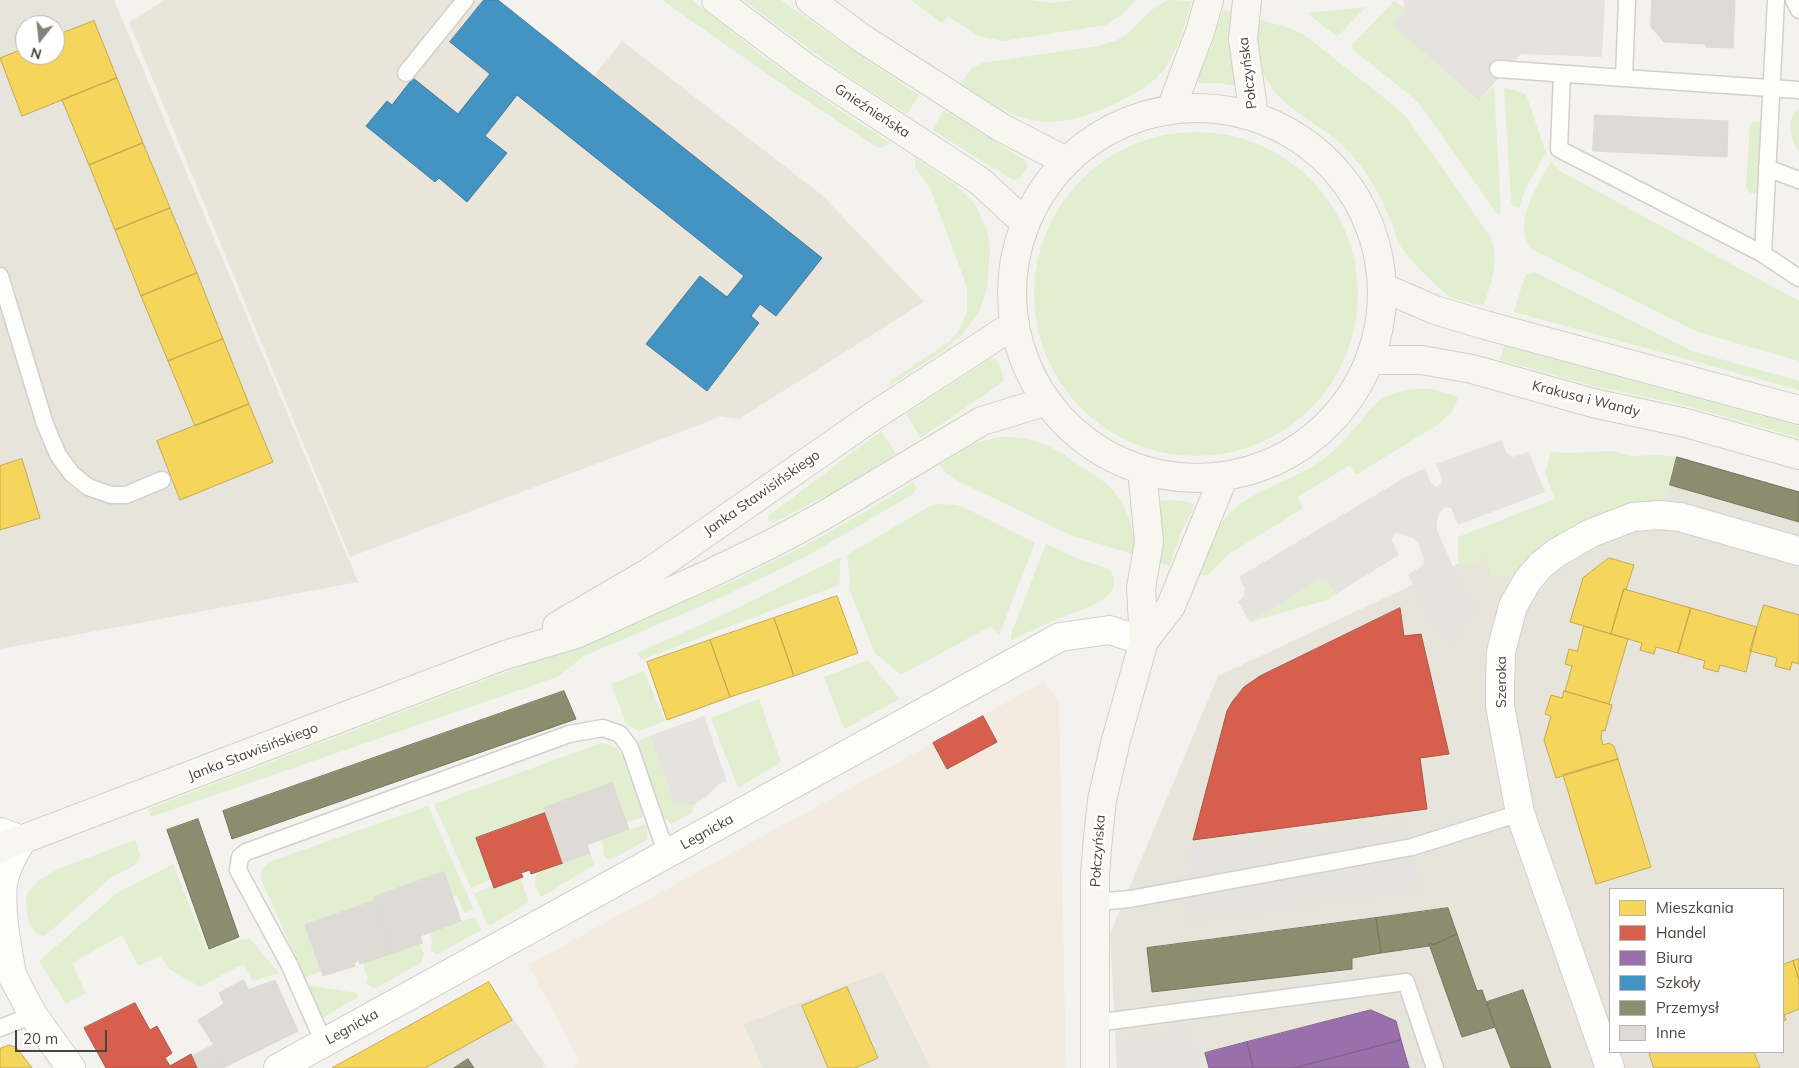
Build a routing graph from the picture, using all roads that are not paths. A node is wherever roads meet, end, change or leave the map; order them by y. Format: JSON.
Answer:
{"nodes":[{"id":1,"x":465,"y":0,"type":"edge"},
{"id":2,"x":716,"y":0,"type":"edge"},
{"id":3,"x":810,"y":0,"type":"edge"},
{"id":4,"x":1209,"y":0,"type":"edge"},
{"id":5,"x":1247,"y":0,"type":"edge"},
{"id":6,"x":1627,"y":0,"type":"edge"},
{"id":7,"x":1776,"y":0,"type":"edge"},
{"id":8,"x":1794,"y":0,"type":"edge"},
{"id":9,"x":1799,"y":10,"type":"edge"},
{"id":10,"x":1498,"y":69,"type":"dead end"},
{"id":11,"x":406,"y":73,"type":"dead end"},
{"id":12,"x":1562,"y":74,"type":"junction"},
{"id":13,"x":1624,"y":78,"type":"junction"},
{"id":14,"x":1772,"y":88,"type":"junction"},
{"id":15,"x":1799,"y":90,"type":"edge"},
{"id":16,"x":1171,"y":109,"type":"junction"},
{"id":17,"x":1254,"y":116,"type":"junction"},
{"id":18,"x":1066,"y":161,"type":"junction"},
{"id":19,"x":1767,"y":168,"type":"junction"},
{"id":20,"x":1799,"y":180,"type":"edge"},
{"id":21,"x":1025,"y":223,"type":"junction"},
{"id":22,"x":1763,"y":254,"type":"junction"},
{"id":23,"x":0,"y":276,"type":"edge"},
{"id":24,"x":1799,"y":278,"type":"edge"},
{"id":25,"x":1382,"y":287,"type":"junction"},
{"id":26,"x":1014,"y":324,"type":"junction"},
{"id":27,"x":1370,"y":360,"type":"junction"},
{"id":28,"x":1047,"y":401,"type":"junction"},
{"id":29,"x":1799,"y":410,"type":"edge"},
{"id":30,"x":1799,"y":455,"type":"edge"},
{"id":31,"x":1142,"y":470,"type":"junction"},
{"id":32,"x":1224,"y":476,"type":"junction"},
{"id":33,"x":162,"y":480,"type":"dead end"},
{"id":34,"x":1799,"y":551,"type":"edge"},
{"id":35,"x":1144,"y":640,"type":"junction"},
{"id":36,"x":506,"y":655,"type":"junction"},
{"id":37,"x":1520,"y":813,"type":"junction"},
{"id":38,"x":7,"y":840,"type":"edge"},
{"id":39,"x":668,"y":854,"type":"junction"},
{"id":40,"x":1096,"y":902,"type":"junction"},
{"id":41,"x":6,"y":969,"type":"edge"},
{"id":42,"x":33,"y":1015,"type":"junction"},
{"id":43,"x":1095,"y":1023,"type":"junction"},
{"id":44,"x":0,"y":1028,"type":"edge"},
{"id":45,"x":324,"y":1043,"type":"junction"},
{"id":46,"x":71,"y":1068,"type":"edge"},
{"id":47,"x":278,"y":1068,"type":"edge"},
{"id":48,"x":1095,"y":1068,"type":"edge"},
{"id":49,"x":1435,"y":1068,"type":"edge"},
{"id":50,"x":1610,"y":1068,"type":"edge"}],
"edges":[{"from":1,"to":11,"type":"lane"},
{"from":2,"to":21,"type":"street","name":"Gnieźnieńska"},
{"from":3,"to":18,"type":"street"},
{"from":4,"to":16,"type":"street"},
{"from":5,"to":17,"type":"street","name":"Połczyńska"},
{"from":6,"to":13,"type":"lane"},
{"from":7,"to":14,"type":"lane"},
{"from":8,"to":9,"type":"lane"},
{"from":10,"to":12,"type":"lane"},
{"from":12,"to":13,"type":"lane"},
{"from":12,"to":22,"type":"lane"},
{"from":13,"to":14,"type":"lane"},
{"from":14,"to":15,"type":"lane"},
{"from":14,"to":19,"type":"lane"},
{"from":16,"to":17,"type":"street"},
{"from":16,"to":18,"type":"street"},
{"from":17,"to":25,"type":"street"},
{"from":18,"to":21,"type":"street"},
{"from":19,"to":20,"type":"lane"},
{"from":19,"to":22,"type":"lane"},
{"from":21,"to":26,"type":"street"},
{"from":22,"to":24,"type":"lane"},
{"from":23,"to":33,"type":"lane"},
{"from":25,"to":27,"type":"street"},
{"from":25,"to":29,"type":"street"},
{"from":26,"to":28,"type":"street"},
{"from":26,"to":36,"type":"street","name":"Janka Stawisińskiego"},
{"from":27,"to":30,"type":"street","name":"Krakusa i Wandy"},
{"from":27,"to":32,"type":"street"},
{"from":28,"to":31,"type":"street"},
{"from":28,"to":36,"type":"street","name":"Janka Stawisińskiego"},
{"from":31,"to":32,"type":"street"},
{"from":31,"to":35,"type":"street","name":"Połczyńska"},
{"from":32,"to":35,"type":"street","name":"Połczyńska"},
{"from":34,"to":37,"type":"street","name":"Szeroka"},
{"from":35,"to":39,"type":"street","name":"Legnicka"},
{"from":35,"to":40,"type":"street","name":"Połczyńska"},
{"from":36,"to":38,"type":"street","name":"Janka Stawisińskiego"},
{"from":37,"to":40,"type":"lane"},
{"from":37,"to":50,"type":"street","name":"Szeroka"},
{"from":38,"to":41,"type":"street"},
{"from":39,"to":45,"type":"street","name":"Legnicka"},
{"from":39,"to":45,"type":"lane"},
{"from":40,"to":43,"type":"street","name":"Połczyńska"},
{"from":41,"to":42,"type":"street"},
{"from":42,"to":44,"type":"lane"},
{"from":42,"to":46,"type":"street"},
{"from":43,"to":48,"type":"street","name":"Połczyńska"},
{"from":43,"to":49,"type":"lane"},
{"from":45,"to":47,"type":"street","name":"Legnicka"}]}
